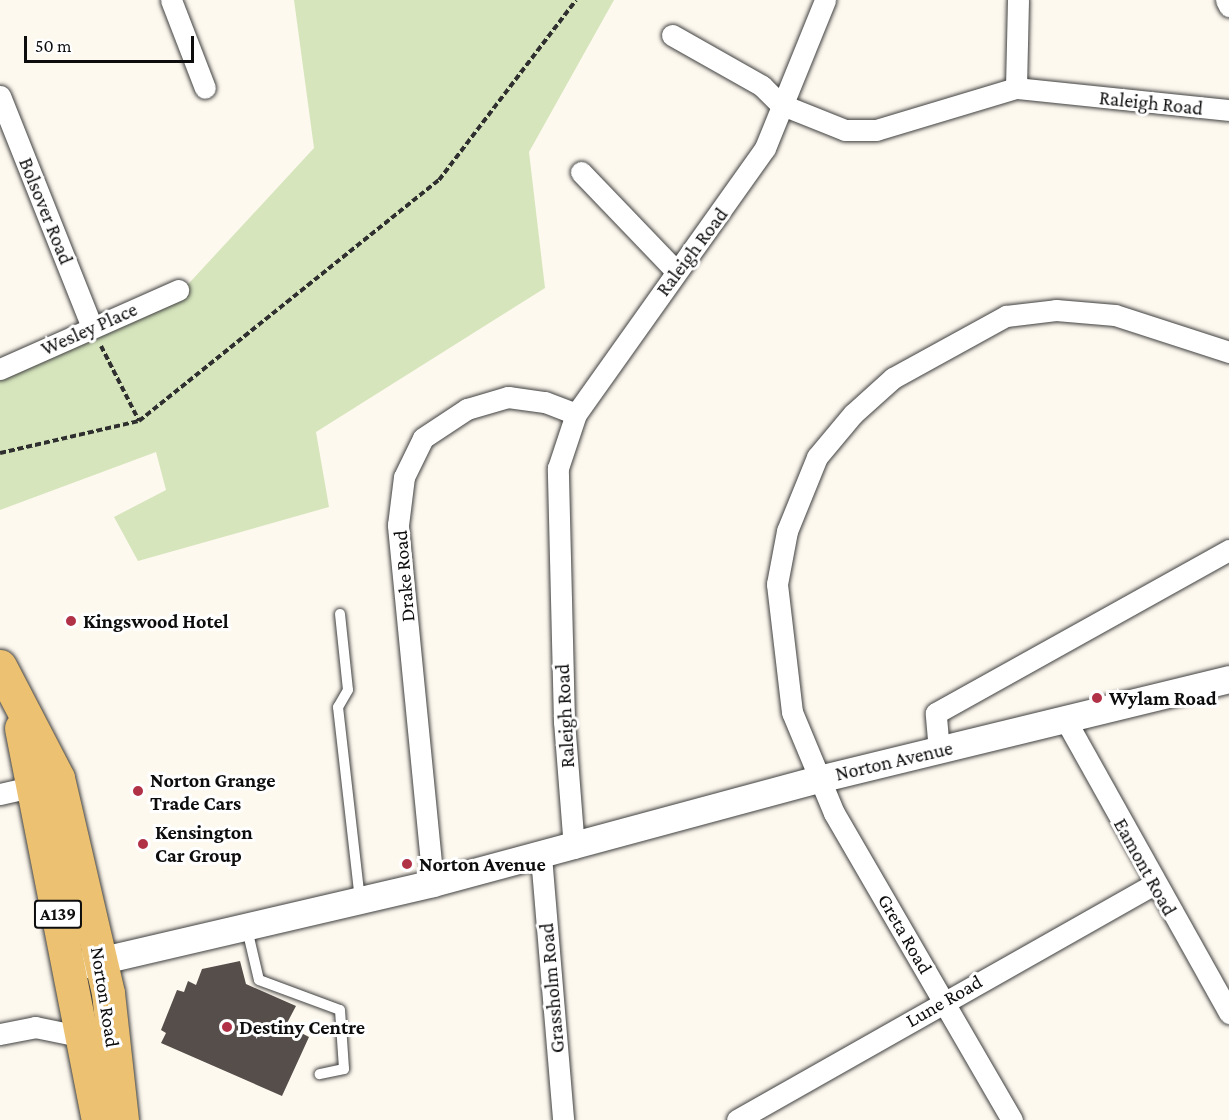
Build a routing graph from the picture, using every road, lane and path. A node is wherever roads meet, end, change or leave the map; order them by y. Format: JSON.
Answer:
{"nodes":[{"id":1,"x":171,"y":0,"type":"edge"},
{"id":2,"x":576,"y":0,"type":"edge"},
{"id":3,"x":825,"y":0,"type":"edge"},
{"id":4,"x":1018,"y":0,"type":"edge"},
{"id":5,"x":1226,"y":0,"type":"edge"},
{"id":6,"x":1229,"y":6,"type":"edge"},
{"id":7,"x":672,"y":36,"type":"dead end"},
{"id":8,"x":205,"y":87,"type":"dead end"},
{"id":9,"x":1016,"y":88,"type":"junction"},
{"id":10,"x":0,"y":96,"type":"edge"},
{"id":11,"x":780,"y":104,"type":"junction"},
{"id":12,"x":1229,"y":110,"type":"edge"},
{"id":13,"x":581,"y":172,"type":"dead end"},
{"id":14,"x":676,"y":271,"type":"junction"},
{"id":15,"x":178,"y":290,"type":"dead end"},
{"id":16,"x":92,"y":327,"type":"junction"},
{"id":17,"x":1229,"y":352,"type":"edge"},
{"id":18,"x":0,"y":369,"type":"edge"},
{"id":19,"x":576,"y":414,"type":"junction"},
{"id":20,"x":139,"y":421,"type":"junction"},
{"id":21,"x":0,"y":453,"type":"edge"},
{"id":22,"x":1229,"y":550,"type":"edge"},
{"id":23,"x":340,"y":614,"type":"dead end"},
{"id":24,"x":0,"y":666,"type":"edge"},
{"id":25,"x":1229,"y":679,"type":"edge"},
{"id":26,"x":1065,"y":719,"type":"junction"},
{"id":27,"x":939,"y":751,"type":"junction"},
{"id":28,"x":819,"y":778,"type":"junction"},
{"id":29,"x":30,"y":787,"type":"edge"},
{"id":30,"x":574,"y":848,"type":"junction"},
{"id":31,"x":542,"y":856,"type":"junction"},
{"id":32,"x":433,"y":883,"type":"junction"},
{"id":33,"x":1153,"y":885,"type":"junction"},
{"id":34,"x":360,"y":901,"type":"junction"},
{"id":35,"x":247,"y":929,"type":"junction"},
{"id":36,"x":101,"y":960,"type":"junction"},
{"id":37,"x":70,"y":967,"type":"junction"},
{"id":38,"x":944,"y":1001,"type":"junction"},
{"id":39,"x":1229,"y":1014,"type":"edge"},
{"id":40,"x":0,"y":1034,"type":"edge"},
{"id":41,"x":84,"y":1037,"type":"junction"},
{"id":42,"x":320,"y":1074,"type":"dead end"},
{"id":43,"x":98,"y":1120,"type":"edge"},
{"id":44,"x":122,"y":1120,"type":"edge"},
{"id":45,"x":562,"y":1120,"type":"edge"},
{"id":46,"x":737,"y":1120,"type":"edge"},
{"id":47,"x":1012,"y":1120,"type":"edge"}],
"edges":[{"from":1,"to":8,"type":"street"},
{"from":2,"to":20,"type":"path"},
{"from":3,"to":11,"type":"street"},
{"from":4,"to":9,"type":"street"},
{"from":5,"to":6,"type":"street"},
{"from":7,"to":11,"type":"street"},
{"from":9,"to":11,"type":"street","name":"Raleigh Road"},
{"from":9,"to":12,"type":"street","name":"Raleigh Road"},
{"from":10,"to":16,"type":"street","name":"Bolsover Road"},
{"from":11,"to":14,"type":"street","name":"Raleigh Road"},
{"from":13,"to":14,"type":"street"},
{"from":14,"to":19,"type":"street","name":"Raleigh Road"},
{"from":15,"to":16,"type":"street","name":"Wesley Place"},
{"from":16,"to":18,"type":"street","name":"Wesley Place"},
{"from":16,"to":20,"type":"path"},
{"from":17,"to":28,"type":"street","name":"Greta Road"},
{"from":19,"to":30,"type":"street","name":"Raleigh Road"},
{"from":19,"to":32,"type":"street","name":"Drake Road"},
{"from":20,"to":21,"type":"path"},
{"from":22,"to":27,"type":"street"},
{"from":23,"to":34,"type":"lane"},
{"from":24,"to":29,"type":"main road","name":"Norton Road","number":"A139"},
{"from":25,"to":26,"type":"street","name":"Norton Avenue"},
{"from":26,"to":27,"type":"street","name":"Norton Avenue"},
{"from":26,"to":33,"type":"street","name":"Eamont Road"},
{"from":27,"to":28,"type":"street","name":"Norton Avenue"},
{"from":28,"to":30,"type":"street","name":"Norton Avenue"},
{"from":28,"to":38,"type":"street","name":"Greta Road"},
{"from":29,"to":36,"type":"main road","name":"Norton Road","number":"A139"},
{"from":29,"to":37,"type":"main road","name":"Norton Road","number":"A139"},
{"from":30,"to":31,"type":"street","name":"Norton Avenue"},
{"from":31,"to":32,"type":"street","name":"Norton Avenue"},
{"from":31,"to":45,"type":"street","name":"Grassholm Road"},
{"from":32,"to":34,"type":"street","name":"Norton Avenue"},
{"from":33,"to":38,"type":"street","name":"Lune Road"},
{"from":33,"to":39,"type":"street","name":"Eamont Road"},
{"from":34,"to":35,"type":"street","name":"Norton Avenue"},
{"from":35,"to":36,"type":"street","name":"Norton Avenue"},
{"from":35,"to":42,"type":"lane"},
{"from":36,"to":37,"type":"street","name":"Norton Avenue"},
{"from":36,"to":44,"type":"main road","name":"Norton Road","number":"A139"},
{"from":37,"to":41,"type":"main road","name":"Norton Road","number":"A139"},
{"from":38,"to":46,"type":"street","name":"Lune Road"},
{"from":38,"to":47,"type":"street","name":"Greta Road"},
{"from":40,"to":41,"type":"street"},
{"from":41,"to":43,"type":"main road","name":"Norton Road","number":"A139"}]}
